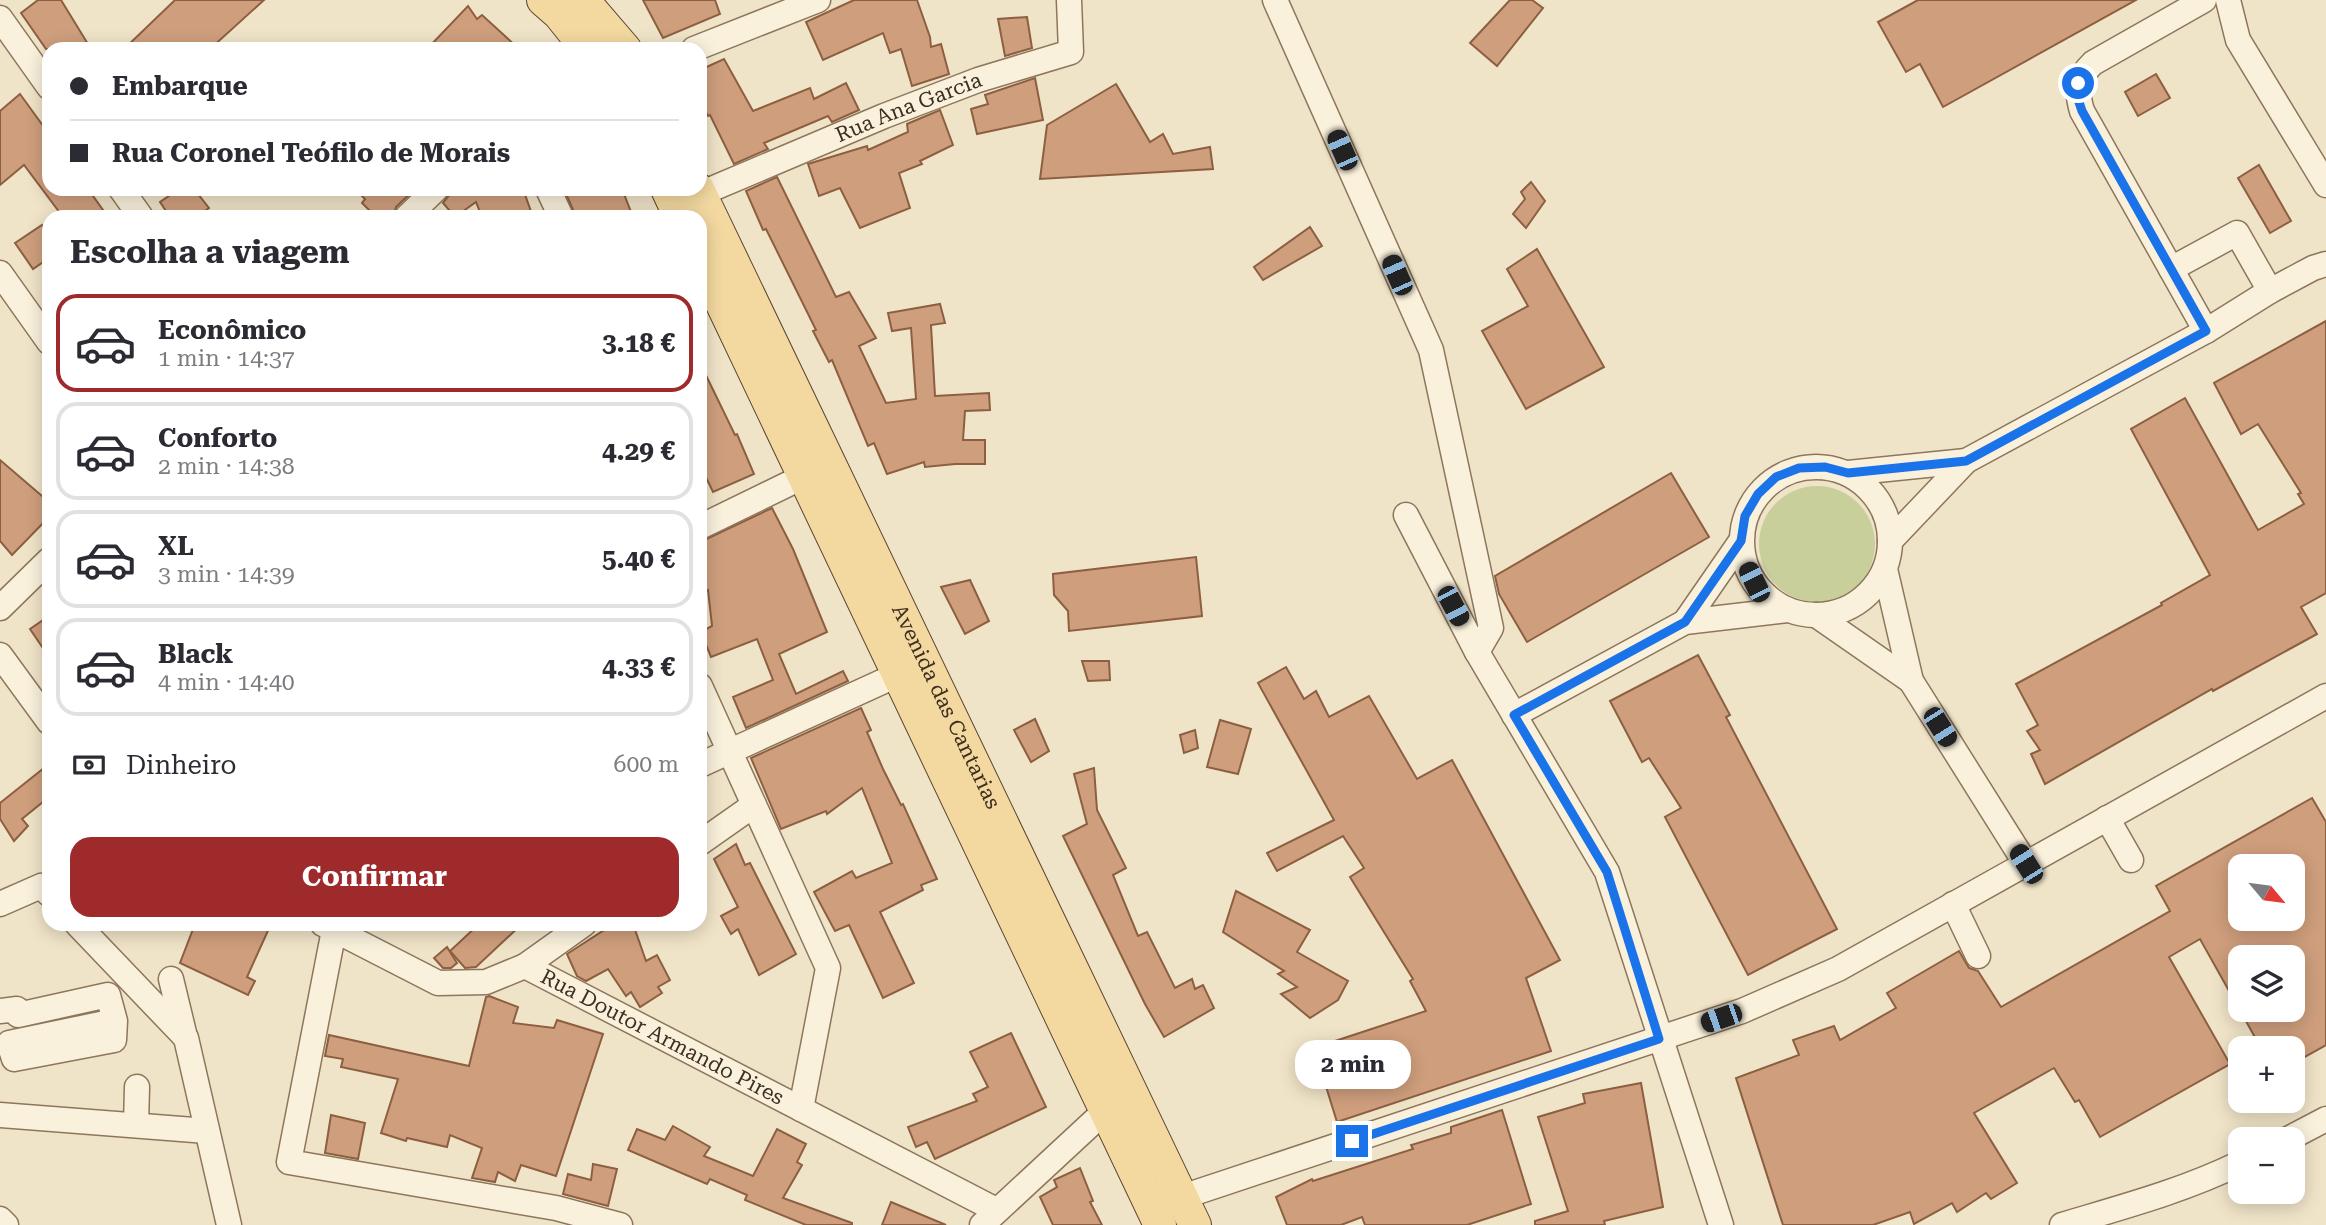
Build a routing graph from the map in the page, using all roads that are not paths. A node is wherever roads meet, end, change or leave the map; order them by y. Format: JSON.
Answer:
{"nodes":[{"id":1,"x":542,"y":0,"type":"edge"},
{"id":2,"x":583,"y":0,"type":"edge"},
{"id":3,"x":818,"y":0,"type":"edge"},
{"id":4,"x":1069,"y":0,"type":"edge"},
{"id":5,"x":1275,"y":0,"type":"edge"},
{"id":6,"x":2204,"y":0,"type":"edge"},
{"id":7,"x":2228,"y":0,"type":"edge"},
{"id":8,"x":0,"y":18,"type":"edge"},
{"id":9,"x":581,"y":42,"type":"edge"},
{"id":10,"x":619,"y":42,"type":"edge"},
{"id":11,"x":707,"y":44,"type":"edge"},
{"id":12,"x":42,"y":77,"type":"edge"},
{"id":13,"x":2326,"y":185,"type":"edge"},
{"id":14,"x":707,"y":194,"type":"edge"},
{"id":15,"x":429,"y":196,"type":"edge"},
{"id":16,"x":414,"y":210,"type":"edge"},
{"id":17,"x":707,"y":230,"type":"edge"},
{"id":18,"x":2326,"y":264,"type":"edge"},
{"id":19,"x":2171,"y":269,"type":"junction"},
{"id":20,"x":707,"y":271,"type":"edge"},
{"id":21,"x":0,"y":273,"type":"edge"},
{"id":22,"x":2270,"y":291,"type":"junction"},
{"id":23,"x":2206,"y":331,"type":"junction"},
{"id":24,"x":42,"y":332,"type":"edge"},
{"id":25,"x":1966,"y":461,"type":"junction"},
{"id":26,"x":817,"y":470,"type":"junction"},
{"id":27,"x":1848,"y":473,"type":"junction"},
{"id":28,"x":1406,"y":515,"type":"dead end"},
{"id":29,"x":707,"y":517,"type":"edge"},
{"id":30,"x":1741,"y":541,"type":"junction"},
{"id":31,"x":1891,"y":541,"type":"junction"},
{"id":32,"x":42,"y":567,"type":"edge"},
{"id":33,"x":1885,"y":569,"type":"junction"},
{"id":34,"x":0,"y":608,"type":"edge"},
{"id":35,"x":1787,"y":610,"type":"junction"},
{"id":36,"x":1816,"y":615,"type":"junction"},
{"id":37,"x":1685,"y":622,"type":"junction"},
{"id":38,"x":1477,"y":652,"type":"junction"},
{"id":39,"x":0,"y":655,"type":"edge"},
{"id":40,"x":897,"y":675,"type":"junction"},
{"id":41,"x":1911,"y":681,"type":"junction"},
{"id":42,"x":2326,"y":696,"type":"edge"},
{"id":43,"x":707,"y":702,"type":"edge"},
{"id":44,"x":42,"y":712,"type":"edge"},
{"id":45,"x":1514,"y":715,"type":"junction"},
{"id":46,"x":729,"y":750,"type":"junction"},
{"id":47,"x":707,"y":761,"type":"edge"},
{"id":48,"x":754,"y":805,"type":"junction"},
{"id":49,"x":2107,"y":818,"type":"junction"},
{"id":50,"x":707,"y":838,"type":"edge"},
{"id":51,"x":2131,"y":860,"type":"dead end"},
{"id":52,"x":2026,"y":864,"type":"junction"},
{"id":53,"x":42,"y":887,"type":"edge"},
{"id":54,"x":0,"y":904,"type":"edge"},
{"id":55,"x":1953,"y":904,"type":"junction"},
{"id":56,"x":84,"y":931,"type":"edge"},
{"id":57,"x":327,"y":931,"type":"edge"},
{"id":58,"x":336,"y":931,"type":"edge"},
{"id":59,"x":574,"y":931,"type":"edge"},
{"id":60,"x":1978,"y":956,"type":"dead end"},
{"id":61,"x":525,"y":966,"type":"junction"},
{"id":62,"x":171,"y":979,"type":"dead end"},
{"id":63,"x":0,"y":1011,"type":"edge"},
{"id":64,"x":115,"y":1021,"type":"dead end"},
{"id":65,"x":186,"y":1038,"type":"junction"},
{"id":66,"x":1659,"y":1039,"type":"junction"},
{"id":67,"x":1082,"y":1063,"type":"junction"},
{"id":68,"x":137,"y":1087,"type":"dead end"},
{"id":69,"x":802,"y":1110,"type":"junction"},
{"id":70,"x":1105,"y":1111,"type":"junction"},
{"id":71,"x":0,"y":1115,"type":"edge"},
{"id":72,"x":2326,"y":1119,"type":"edge"},
{"id":73,"x":136,"y":1125,"type":"junction"},
{"id":74,"x":2305,"y":1130,"type":"edge"},
{"id":75,"x":207,"y":1131,"type":"junction"},
{"id":76,"x":2228,"y":1169,"type":"edge"},
{"id":77,"x":1182,"y":1196,"type":"junction"},
{"id":78,"x":1156,"y":1217,"type":"edge"},
{"id":79,"x":989,"y":1218,"type":"edge"},
{"id":80,"x":0,"y":1219,"type":"edge"},
{"id":81,"x":6,"y":1225,"type":"edge"},
{"id":82,"x":229,"y":1225,"type":"edge"},
{"id":83,"x":620,"y":1225,"type":"edge"},
{"id":84,"x":1195,"y":1225,"type":"edge"},
{"id":85,"x":1721,"y":1225,"type":"edge"},
{"id":86,"x":2062,"y":1225,"type":"edge"}],
"edges":[{"from":1,"to":9,"type":"main road"},
{"from":2,"to":10,"type":"main road"},
{"from":3,"to":11,"type":"street"},
{"from":4,"to":14,"type":"street","name":"Rua Ana Garcia"},
{"from":5,"to":38,"type":"street"},
{"from":6,"to":19,"type":"street"},
{"from":7,"to":13,"type":"street"},
{"from":8,"to":12,"type":"street"},
{"from":15,"to":16,"type":"street"},
{"from":17,"to":26,"type":"main road","name":"Avenida das Cantarias"},
{"from":18,"to":22,"type":"street"},
{"from":19,"to":22,"type":"street"},
{"from":19,"to":23,"type":"street"},
{"from":20,"to":26,"type":"main road","name":"Avenida das Cantarias"},
{"from":21,"to":24,"type":"street"},
{"from":22,"to":23,"type":"street"},
{"from":23,"to":25,"type":"street"},
{"from":25,"to":27,"type":"street"},
{"from":25,"to":31,"type":"street"},
{"from":26,"to":29,"type":"street"},
{"from":26,"to":40,"type":"main road","name":"Avenida das Cantarias"},
{"from":26,"to":77,"type":"main road","name":"Avenida das Cantarias"},
{"from":27,"to":30,"type":"street"},
{"from":27,"to":31,"type":"street"},
{"from":28,"to":38,"type":"street"},
{"from":30,"to":35,"type":"street"},
{"from":30,"to":37,"type":"street"},
{"from":31,"to":33,"type":"street"},
{"from":32,"to":34,"type":"street"},
{"from":33,"to":36,"type":"street"},
{"from":33,"to":41,"type":"street"},
{"from":35,"to":36,"type":"street"},
{"from":35,"to":37,"type":"street"},
{"from":36,"to":41,"type":"street"},
{"from":37,"to":45,"type":"street"},
{"from":38,"to":45,"type":"street"},
{"from":39,"to":44,"type":"street"},
{"from":40,"to":46,"type":"street"},
{"from":40,"to":67,"type":"main road","name":"Avenida das Cantarias"},
{"from":41,"to":52,"type":"street"},
{"from":42,"to":49,"type":"street"},
{"from":43,"to":46,"type":"street"},
{"from":45,"to":66,"type":"street"},
{"from":46,"to":47,"type":"street"},
{"from":46,"to":48,"type":"street"},
{"from":48,"to":50,"type":"street"},
{"from":48,"to":69,"type":"street"},
{"from":49,"to":51,"type":"street"},
{"from":49,"to":52,"type":"street"},
{"from":52,"to":55,"type":"street"},
{"from":53,"to":54,"type":"street"},
{"from":55,"to":60,"type":"street"},
{"from":55,"to":66,"type":"street"},
{"from":56,"to":65,"type":"street"},
{"from":57,"to":83,"type":"street"},
{"from":58,"to":61,"type":"street","name":"Rua Doutor Armando Pires"},
{"from":59,"to":61,"type":"street"},
{"from":61,"to":69,"type":"street","name":"Rua Doutor Armando Pires"},
{"from":62,"to":65,"type":"street"},
{"from":63,"to":64,"type":"street"},
{"from":65,"to":75,"type":"street"},
{"from":66,"to":77,"type":"street"},
{"from":66,"to":85,"type":"street"},
{"from":67,"to":70,"type":"main road","name":"Avenida das Cantarias"},
{"from":67,"to":77,"type":"main road"},
{"from":68,"to":73,"type":"street"},
{"from":69,"to":79,"type":"street","name":"Rua Doutor Armando Pires"},
{"from":70,"to":78,"type":"main road","name":"Avenida das Cantarias"},
{"from":70,"to":79,"type":"street"},
{"from":71,"to":73,"type":"street"},
{"from":72,"to":74,"type":"street"},
{"from":73,"to":75,"type":"street"},
{"from":75,"to":82,"type":"street"},
{"from":76,"to":86,"type":"street"},
{"from":77,"to":78,"type":"street"},
{"from":77,"to":84,"type":"main road","name":"Avenida das Cantarias"},
{"from":80,"to":81,"type":"street"}]}
